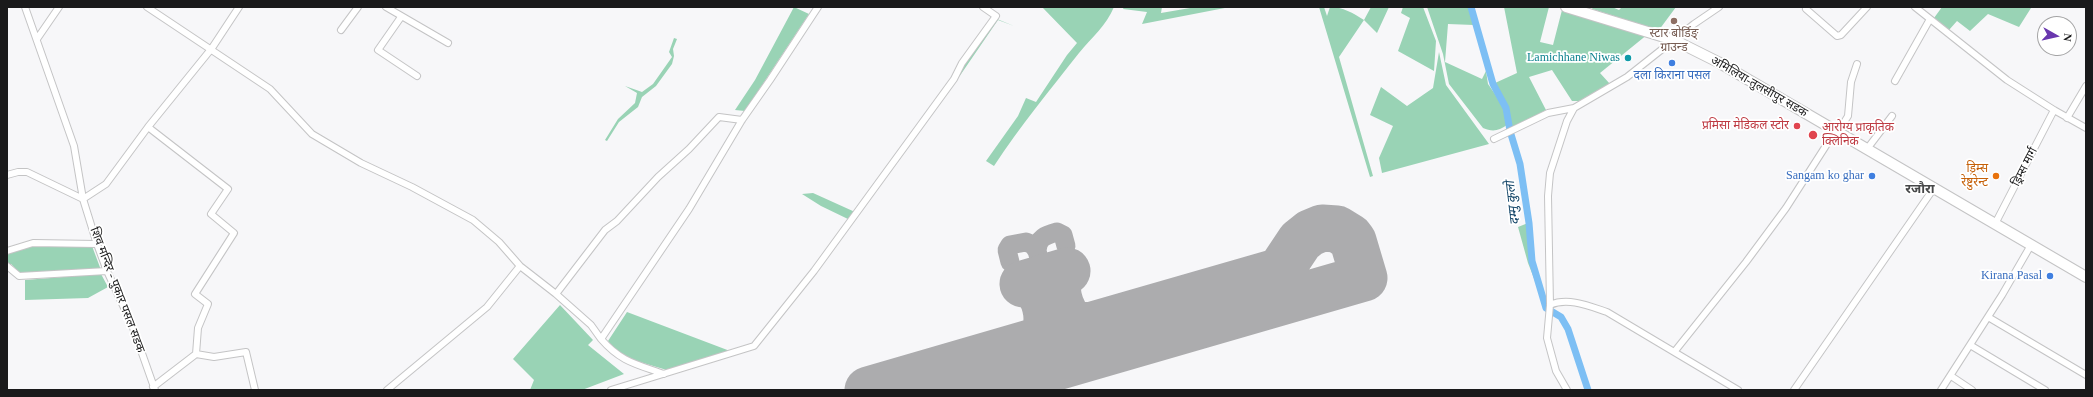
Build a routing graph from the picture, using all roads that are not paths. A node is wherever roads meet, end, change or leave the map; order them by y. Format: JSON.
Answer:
{"nodes":[{"id":1,"x":25,"y":7,"type":"edge"},
{"id":2,"x":59,"y":7,"type":"edge"},
{"id":3,"x":146,"y":7,"type":"edge"},
{"id":4,"x":239,"y":7,"type":"edge"},
{"id":5,"x":358,"y":7,"type":"edge"},
{"id":6,"x":386,"y":7,"type":"edge"},
{"id":7,"x":818,"y":7,"type":"edge"},
{"id":8,"x":983,"y":7,"type":"edge"},
{"id":9,"x":1566,"y":7,"type":"edge"},
{"id":10,"x":1719,"y":7,"type":"edge"},
{"id":11,"x":1867,"y":7,"type":"edge"},
{"id":12,"x":1915,"y":7,"type":"edge"},
{"id":13,"x":1806,"y":9,"type":"dead end"},
{"id":14,"x":401,"y":17,"type":"junction"},
{"id":15,"x":1930,"y":19,"type":"junction"},
{"id":16,"x":341,"y":30,"type":"dead end"},
{"id":17,"x":37,"y":39,"type":"junction"},
{"id":18,"x":1674,"y":40,"type":"junction"},
{"id":19,"x":448,"y":43,"type":"dead end"},
{"id":20,"x":212,"y":48,"type":"junction"},
{"id":21,"x":1856,"y":64,"type":"dead end"},
{"id":22,"x":417,"y":76,"type":"dead end"},
{"id":23,"x":1895,"y":81,"type":"dead end"},
{"id":24,"x":2086,"y":86,"type":"edge"},
{"id":25,"x":1574,"y":108,"type":"junction"},
{"id":26,"x":2054,"y":110,"type":"junction"},
{"id":27,"x":1892,"y":116,"type":"dead end"},
{"id":28,"x":2067,"y":118,"type":"junction"},
{"id":29,"x":742,"y":120,"type":"junction"},
{"id":30,"x":148,"y":127,"type":"junction"},
{"id":31,"x":2086,"y":128,"type":"edge"},
{"id":32,"x":1837,"y":131,"type":"junction"},
{"id":33,"x":1494,"y":140,"type":"dead end"},
{"id":34,"x":1866,"y":149,"type":"junction"},
{"id":35,"x":7,"y":175,"type":"edge"},
{"id":36,"x":1934,"y":188,"type":"junction"},
{"id":37,"x":83,"y":199,"type":"junction"},
{"id":38,"x":1995,"y":224,"type":"junction"},
{"id":39,"x":97,"y":244,"type":"junction"},
{"id":40,"x":2031,"y":245,"type":"junction"},
{"id":41,"x":7,"y":251,"type":"edge"},
{"id":42,"x":7,"y":266,"type":"edge"},
{"id":43,"x":520,"y":266,"type":"junction"},
{"id":44,"x":107,"y":271,"type":"junction"},
{"id":45,"x":2086,"y":277,"type":"edge"},
{"id":46,"x":556,"y":294,"type":"junction"},
{"id":47,"x":1550,"y":305,"type":"junction"},
{"id":48,"x":1988,"y":317,"type":"junction"},
{"id":49,"x":601,"y":338,"type":"junction"},
{"id":50,"x":1970,"y":345,"type":"junction"},
{"id":51,"x":1675,"y":352,"type":"junction"},
{"id":52,"x":196,"y":354,"type":"junction"},
{"id":53,"x":664,"y":374,"type":"junction"},
{"id":54,"x":2086,"y":375,"type":"edge"},
{"id":55,"x":1951,"y":376,"type":"junction"},
{"id":56,"x":154,"y":388,"type":"edge"},
{"id":57,"x":255,"y":390,"type":"edge"},
{"id":58,"x":387,"y":390,"type":"edge"},
{"id":59,"x":611,"y":390,"type":"edge"},
{"id":60,"x":1567,"y":390,"type":"edge"},
{"id":61,"x":1738,"y":390,"type":"edge"},
{"id":62,"x":1794,"y":390,"type":"edge"},
{"id":63,"x":1941,"y":390,"type":"edge"},
{"id":64,"x":1972,"y":390,"type":"edge"},
{"id":65,"x":2045,"y":390,"type":"edge"}],
"edges":[{"from":1,"to":17,"type":"street","name":"शिव मन्दिर - पुकार पसल सडक"},
{"from":2,"to":17,"type":"street"},
{"from":3,"to":20,"type":"street"},
{"from":4,"to":20,"type":"street"},
{"from":5,"to":16,"type":"street"},
{"from":6,"to":14,"type":"street"},
{"from":7,"to":29,"type":"street"},
{"from":8,"to":53,"type":"street"},
{"from":9,"to":18,"type":"main road","name":"अमिलिया-तुलसीपुर सडक"},
{"from":10,"to":18,"type":"street"},
{"from":11,"to":13,"type":"street"},
{"from":12,"to":15,"type":"street"},
{"from":14,"to":19,"type":"street"},
{"from":14,"to":22,"type":"street"},
{"from":15,"to":23,"type":"street"},
{"from":15,"to":26,"type":"street"},
{"from":17,"to":37,"type":"street","name":"शिव मन्दिर - पुकार पसल सडक"},
{"from":18,"to":25,"type":"street"},
{"from":18,"to":32,"type":"main road","name":"अमिलिया-तुलसीपुर सडक"},
{"from":20,"to":30,"type":"street"},
{"from":20,"to":43,"type":"street"},
{"from":21,"to":32,"type":"street"},
{"from":24,"to":28,"type":"street"},
{"from":25,"to":33,"type":"street"},
{"from":25,"to":47,"type":"street"},
{"from":26,"to":28,"type":"street"},
{"from":26,"to":38,"type":"street","name":"ड्रिम्स मार्ग"},
{"from":27,"to":34,"type":"street"},
{"from":28,"to":31,"type":"street"},
{"from":29,"to":46,"type":"street"},
{"from":29,"to":49,"type":"street"},
{"from":30,"to":37,"type":"street"},
{"from":30,"to":52,"type":"street"},
{"from":32,"to":34,"type":"main road","name":"अमिलिया-तुलसीपुर सडक"},
{"from":32,"to":51,"type":"street"},
{"from":34,"to":36,"type":"main road","name":"अमिलिया-तुलसीपुर सडक"},
{"from":35,"to":37,"type":"street"},
{"from":36,"to":38,"type":"main road","name":"अमिलिया-तुलसीपुर सडक"},
{"from":36,"to":62,"type":"street"},
{"from":37,"to":39,"type":"street","name":"शिव मन्दिर - पुकार पसल सडक"},
{"from":38,"to":40,"type":"main road","name":"अमिलिया-तुलसीपुर सडक"},
{"from":39,"to":41,"type":"street"},
{"from":39,"to":44,"type":"street","name":"शिव मन्दिर - पुकार पसल सडक"},
{"from":40,"to":45,"type":"main road","name":"अमिलिया-तुलसीपुर सडक"},
{"from":40,"to":48,"type":"street"},
{"from":42,"to":44,"type":"street"},
{"from":43,"to":46,"type":"street"},
{"from":43,"to":58,"type":"street"},
{"from":44,"to":56,"type":"street","name":"शिव मन्दिर - पुकार पसल सडक"},
{"from":46,"to":49,"type":"street"},
{"from":47,"to":51,"type":"street"},
{"from":47,"to":60,"type":"street"},
{"from":48,"to":50,"type":"street"},
{"from":48,"to":54,"type":"street"},
{"from":49,"to":53,"type":"street"},
{"from":50,"to":55,"type":"street"},
{"from":50,"to":65,"type":"street"},
{"from":51,"to":61,"type":"street"},
{"from":52,"to":56,"type":"street"},
{"from":52,"to":57,"type":"street"},
{"from":53,"to":59,"type":"street"},
{"from":55,"to":63,"type":"street"},
{"from":55,"to":64,"type":"street"}]}
